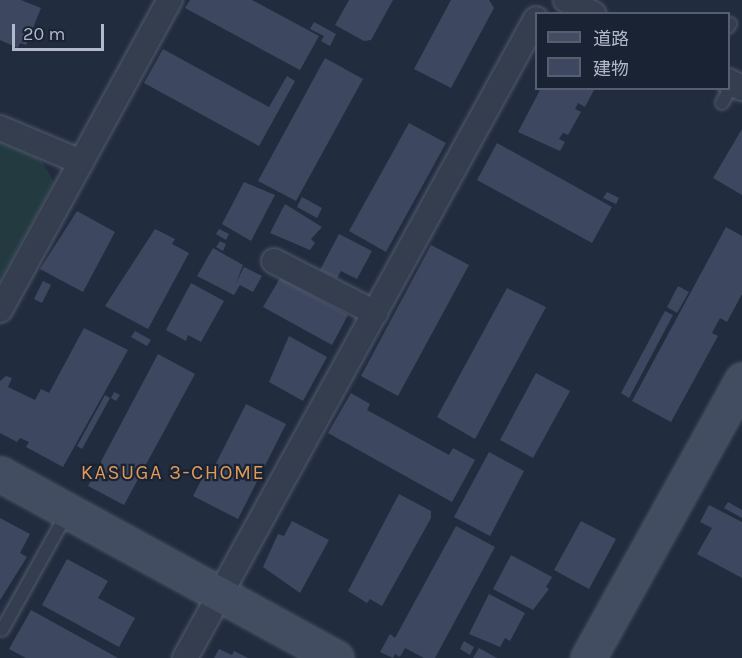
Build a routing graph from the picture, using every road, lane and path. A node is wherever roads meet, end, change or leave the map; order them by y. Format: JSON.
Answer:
{"nodes":[{"id":1,"x":170,"y":0,"type":"edge"},
{"id":2,"x":566,"y":0,"type":"edge"},
{"id":3,"x":590,"y":12,"type":"edge"},
{"id":4,"x":535,"y":23,"type":"edge"},
{"id":5,"x":0,"y":128,"type":"edge"},
{"id":6,"x":81,"y":162,"type":"junction"},
{"id":7,"x":274,"y":261,"type":"dead end"},
{"id":8,"x":0,"y":310,"type":"edge"},
{"id":9,"x":375,"y":313,"type":"junction"},
{"id":10,"x":742,"y":380,"type":"edge"},
{"id":11,"x":0,"y":474,"type":"edge"},
{"id":12,"x":68,"y":512,"type":"junction"},
{"id":13,"x":219,"y":595,"type":"junction"},
{"id":14,"x":2,"y":630,"type":"dead end"},
{"id":15,"x":185,"y":658,"type":"edge"},
{"id":16,"x":336,"y":658,"type":"edge"},
{"id":17,"x":588,"y":658,"type":"edge"}],
"edges":[{"from":1,"to":6,"type":"street"},
{"from":2,"to":3,"type":"street"},
{"from":4,"to":9,"type":"street"},
{"from":5,"to":6,"type":"street"},
{"from":6,"to":8,"type":"street"},
{"from":7,"to":9,"type":"street"},
{"from":9,"to":13,"type":"street"},
{"from":10,"to":17,"type":"street"},
{"from":11,"to":12,"type":"street"},
{"from":12,"to":13,"type":"street"},
{"from":12,"to":14,"type":"lane"},
{"from":13,"to":15,"type":"street"},
{"from":13,"to":16,"type":"street"}]}
